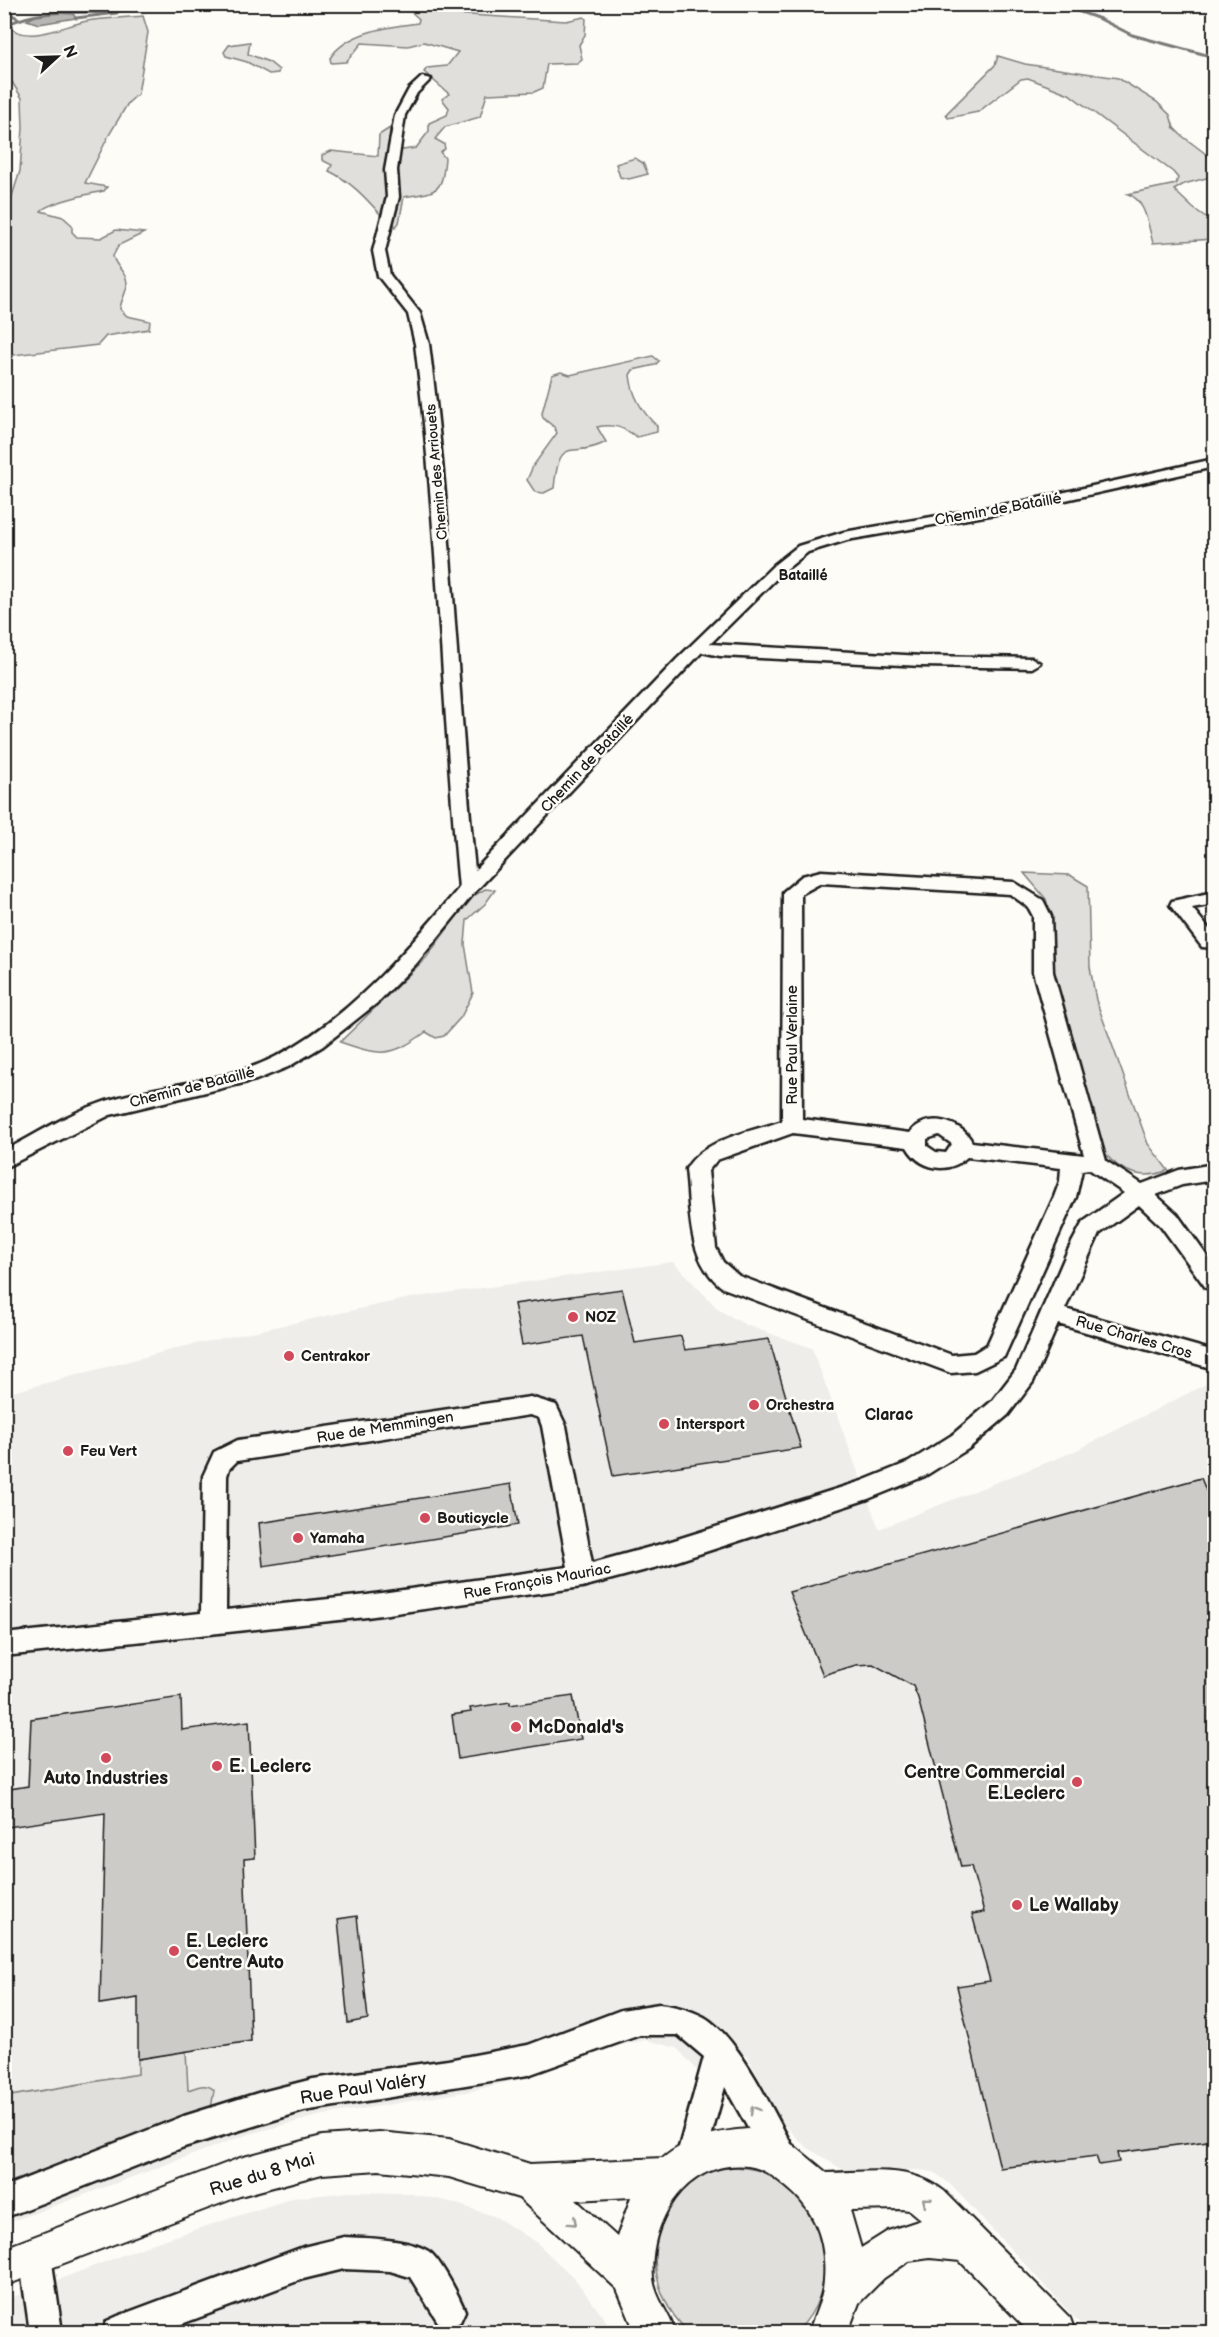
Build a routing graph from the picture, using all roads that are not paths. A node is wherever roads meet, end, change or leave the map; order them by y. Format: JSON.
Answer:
{"nodes":[{"id":1,"x":426,"y":79,"type":"dead end"},
{"id":2,"x":1215,"y":463,"type":"edge"},
{"id":3,"x":698,"y":647,"type":"junction"},
{"id":4,"x":1032,"y":663,"type":"dead end"},
{"id":5,"x":468,"y":889,"type":"junction"},
{"id":6,"x":1215,"y":898,"type":"edge"},
{"id":7,"x":1215,"y":941,"type":"edge"},
{"id":8,"x":792,"y":1125,"type":"junction"},
{"id":9,"x":4,"y":1161,"type":"edge"},
{"id":10,"x":1072,"y":1162,"type":"junction"},
{"id":11,"x":1097,"y":1164,"type":"junction"},
{"id":12,"x":1215,"y":1172,"type":"edge"},
{"id":13,"x":1140,"y":1193,"type":"junction"},
{"id":14,"x":1215,"y":1281,"type":"edge"},
{"id":15,"x":1053,"y":1314,"type":"junction"},
{"id":16,"x":1215,"y":1360,"type":"edge"},
{"id":17,"x":582,"y":1575,"type":"junction"},
{"id":18,"x":213,"y":1622,"type":"junction"},
{"id":19,"x":4,"y":1645,"type":"edge"},
{"id":20,"x":720,"y":2051,"type":"junction"},
{"id":21,"x":783,"y":2160,"type":"junction"},
{"id":22,"x":678,"y":2168,"type":"junction"},
{"id":23,"x":530,"y":2183,"type":"junction"},
{"id":24,"x":819,"y":2192,"type":"junction"},
{"id":25,"x":4,"y":2203,"type":"edge"},
{"id":26,"x":967,"y":2243,"type":"junction"},
{"id":27,"x":20,"y":2262,"type":"edge"},
{"id":28,"x":634,"y":2278,"type":"junction"},
{"id":29,"x":844,"y":2290,"type":"junction"},
{"id":30,"x":449,"y":2311,"type":"dead end"},
{"id":31,"x":46,"y":2332,"type":"edge"},
{"id":32,"x":118,"y":2332,"type":"edge"},
{"id":33,"x":656,"y":2332,"type":"edge"},
{"id":34,"x":828,"y":2332,"type":"edge"},
{"id":35,"x":1056,"y":2332,"type":"edge"}],
"edges":[{"from":1,"to":5,"type":"street","name":"Chemin des Arriouets"},
{"from":2,"to":3,"type":"street","name":"Chemin de Bataillé"},
{"from":3,"to":4,"type":"street"},
{"from":3,"to":5,"type":"street","name":"Chemin de Bataillé"},
{"from":5,"to":9,"type":"street","name":"Chemin de Bataillé"},
{"from":6,"to":7,"type":"street"},
{"from":8,"to":10,"type":"street"},
{"from":8,"to":10,"type":"street","name":"Rue Paul Verlaine"},
{"from":8,"to":11,"type":"street","name":"Rue Paul Verlaine"},
{"from":10,"to":11,"type":"street"},
{"from":11,"to":13,"type":"street"},
{"from":12,"to":13,"type":"street","name":"Rue François Mauriac"},
{"from":13,"to":14,"type":"street"},
{"from":13,"to":15,"type":"street","name":"Rue François Mauriac"},
{"from":15,"to":16,"type":"street","name":"Rue Charles Cros"},
{"from":15,"to":17,"type":"street","name":"Rue François Mauriac"},
{"from":17,"to":18,"type":"street","name":"Rue François Mauriac"},
{"from":17,"to":18,"type":"street","name":"Rue de Memmingen"},
{"from":18,"to":19,"type":"street","name":"Rue François Mauriac"},
{"from":21,"to":20,"type":"street","name":"Rue Paul Valéry","one_way":true},
{"from":20,"to":22,"type":"street"},
{"from":20,"to":25,"type":"street","name":"Rue Paul Valéry"},
{"from":21,"to":22,"type":"street","name":"Rue du 8 Mai"},
{"from":21,"to":24,"type":"street","name":"Rue du 8 Mai"},
{"from":22,"to":23,"type":"street","name":"Rue du 8 Mai"},
{"from":22,"to":28,"type":"street"},
{"from":23,"to":27,"type":"street","name":"Rue du 8 Mai"},
{"from":23,"to":28,"type":"street","name":"Rue du 8 Mai","one_way":true},
{"from":26,"to":24,"type":"street","one_way":true},
{"from":24,"to":29,"type":"street","name":"Rue du 8 Mai"},
{"from":26,"to":29,"type":"street"},
{"from":26,"to":35,"type":"street"},
{"from":27,"to":31,"type":"street"},
{"from":28,"to":33,"type":"street"},
{"from":29,"to":34,"type":"street"},
{"from":30,"to":32,"type":"street"}]}
